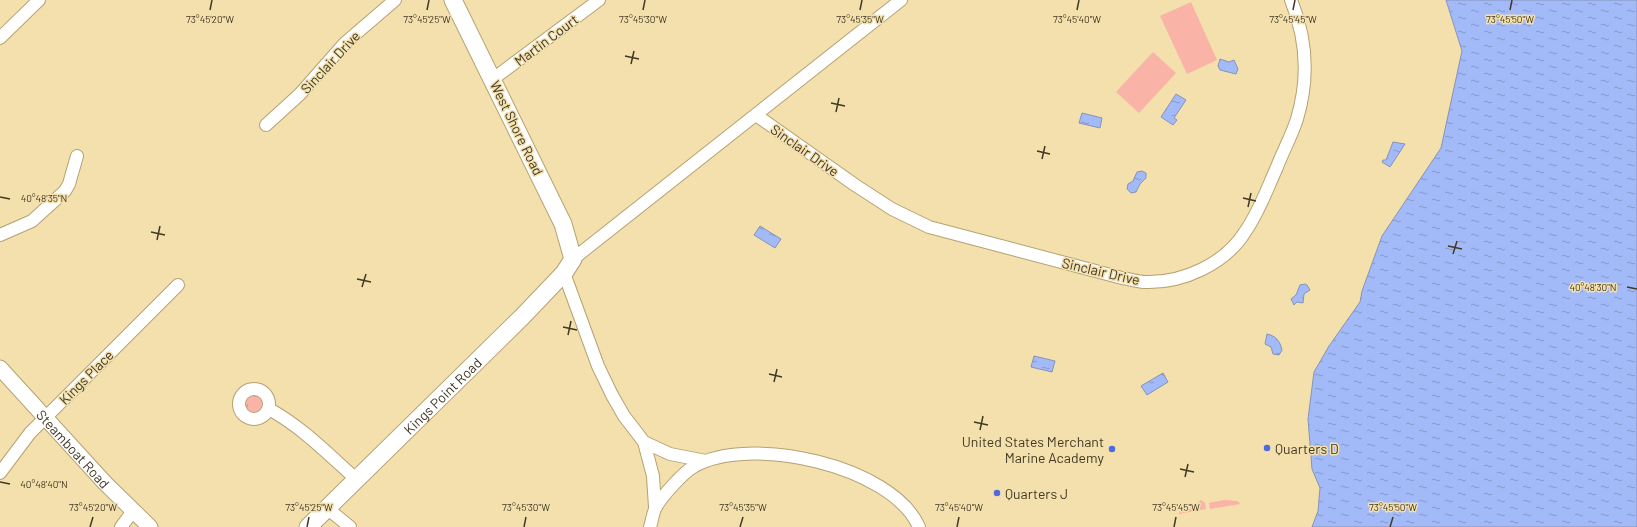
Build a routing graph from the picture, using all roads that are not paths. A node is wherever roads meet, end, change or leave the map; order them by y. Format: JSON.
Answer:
{"nodes":[{"id":1,"x":39,"y":0,"type":"edge"},
{"id":2,"x":395,"y":0,"type":"edge"},
{"id":3,"x":453,"y":0,"type":"edge"},
{"id":4,"x":599,"y":0,"type":"edge"},
{"id":5,"x":901,"y":0,"type":"edge"},
{"id":6,"x":1291,"y":0,"type":"edge"},
{"id":7,"x":0,"y":38,"type":"edge"},
{"id":8,"x":493,"y":79,"type":"junction"},
{"id":9,"x":756,"y":115,"type":"junction"},
{"id":10,"x":266,"y":125,"type":"dead end"},
{"id":11,"x":77,"y":156,"type":"dead end"},
{"id":12,"x":0,"y":235,"type":"edge"},
{"id":13,"x":568,"y":266,"type":"junction"},
{"id":14,"x":178,"y":285,"type":"dead end"},
{"id":15,"x":0,"y":368,"type":"edge"},
{"id":16,"x":269,"y":410,"type":"dead end"},
{"id":17,"x":45,"y":418,"type":"junction"},
{"id":18,"x":644,"y":442,"type":"junction"},
{"id":19,"x":706,"y":461,"type":"junction"},
{"id":20,"x":0,"y":472,"type":"edge"},
{"id":21,"x":356,"y":480,"type":"junction"},
{"id":22,"x":655,"y":507,"type":"junction"},
{"id":23,"x":327,"y":508,"type":"junction"},
{"id":24,"x":133,"y":511,"type":"junction"},
{"id":25,"x":121,"y":527,"type":"edge"},
{"id":26,"x":150,"y":527,"type":"edge"},
{"id":27,"x":308,"y":527,"type":"edge"},
{"id":28,"x":350,"y":527,"type":"edge"},
{"id":29,"x":650,"y":527,"type":"edge"},
{"id":30,"x":918,"y":527,"type":"edge"}],
"edges":[{"from":1,"to":7,"type":"street"},
{"from":2,"to":10,"type":"street","name":"Sinclair Drive"},
{"from":3,"to":8,"type":"main road","name":"West Shore Road"},
{"from":4,"to":8,"type":"street","name":"Martin Court"},
{"from":5,"to":9,"type":"street","name":"Sinclair Drive"},
{"from":6,"to":9,"type":"street","name":"Sinclair Drive"},
{"from":8,"to":13,"type":"main road","name":"West Shore Road"},
{"from":9,"to":13,"type":"street","name":"Sinclair Drive"},
{"from":11,"to":12,"type":"street"},
{"from":13,"to":18,"type":"street"},
{"from":13,"to":21,"type":"main road","name":"Kings Point Road"},
{"from":14,"to":17,"type":"street","name":"Kings Place"},
{"from":15,"to":17,"type":"street","name":"Steamboat Road"},
{"from":16,"to":21,"type":"street"},
{"from":17,"to":20,"type":"street","name":"Kings Place"},
{"from":17,"to":24,"type":"street","name":"Steamboat Road"},
{"from":18,"to":19,"type":"street"},
{"from":18,"to":22,"type":"street"},
{"from":19,"to":22,"type":"street"},
{"from":19,"to":30,"type":"street"},
{"from":21,"to":23,"type":"main road","name":"Kings Point Road"},
{"from":22,"to":29,"type":"street"},
{"from":23,"to":27,"type":"main road","name":"Kings Point Road"},
{"from":23,"to":28,"type":"street"},
{"from":24,"to":25,"type":"street"},
{"from":24,"to":26,"type":"street","name":"Steamboat Road"}]}
